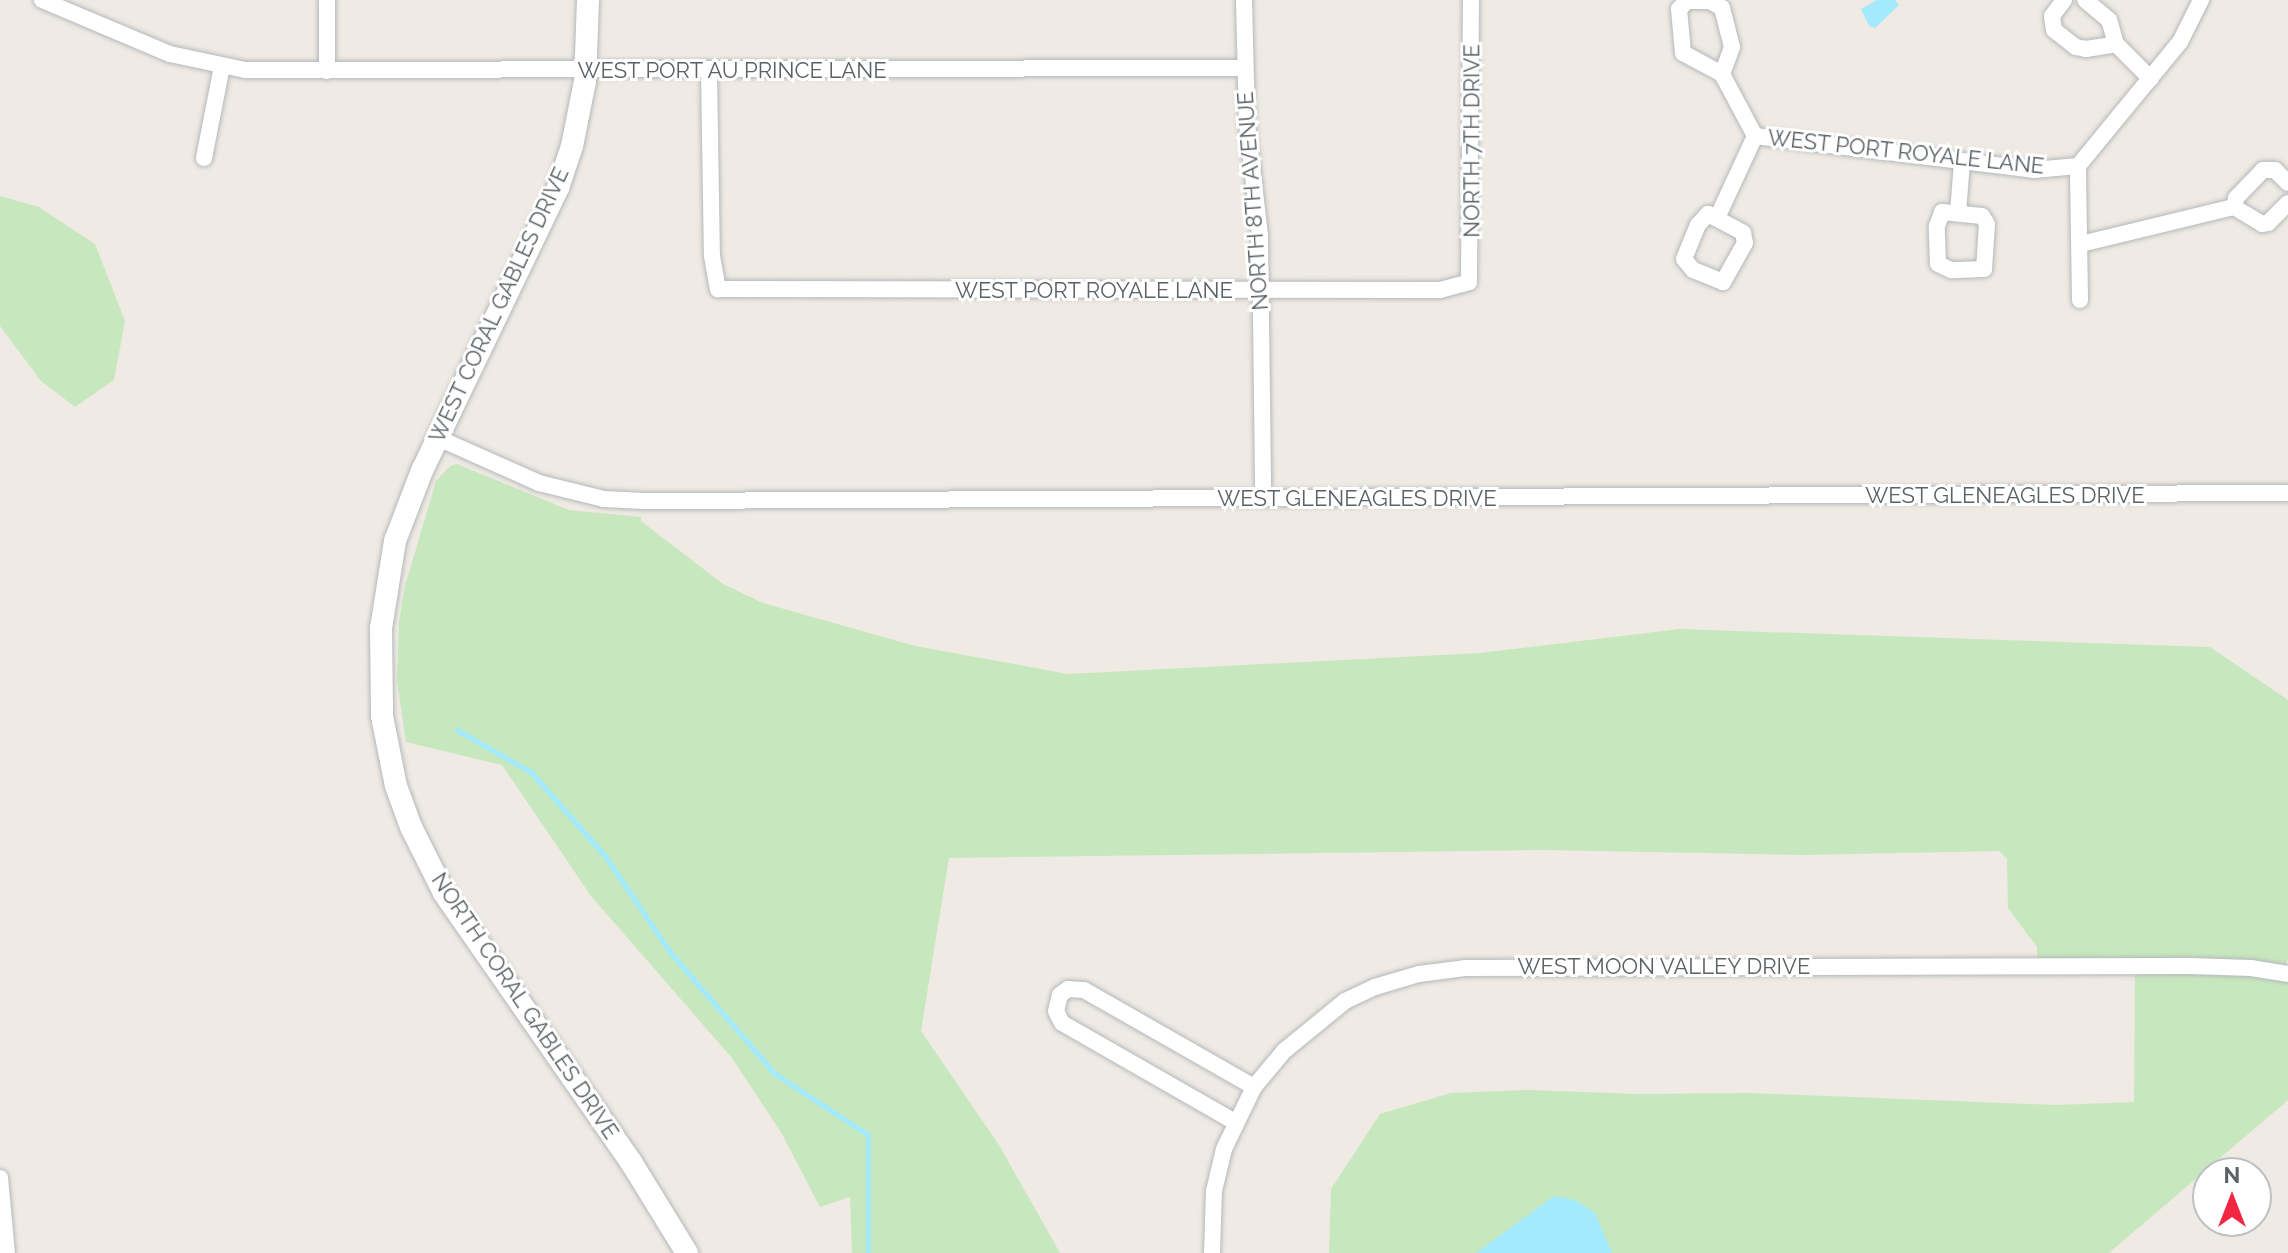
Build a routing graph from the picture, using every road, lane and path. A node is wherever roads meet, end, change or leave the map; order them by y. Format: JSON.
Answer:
{"nodes":[{"id":1,"x":327,"y":0,"type":"edge"},
{"id":2,"x":588,"y":0,"type":"edge"},
{"id":3,"x":1244,"y":0,"type":"edge"},
{"id":4,"x":1471,"y":0,"type":"edge"},
{"id":5,"x":2064,"y":0,"type":"edge"},
{"id":6,"x":2085,"y":0,"type":"edge"},
{"id":7,"x":2201,"y":0,"type":"edge"},
{"id":8,"x":51,"y":2,"type":"edge"},
{"id":9,"x":2116,"y":44,"type":"junction"},
{"id":10,"x":222,"y":66,"type":"junction"},
{"id":11,"x":1244,"y":68,"type":"junction"},
{"id":12,"x":327,"y":71,"type":"junction"},
{"id":13,"x":586,"y":71,"type":"junction"},
{"id":14,"x":709,"y":71,"type":"junction"},
{"id":15,"x":1722,"y":74,"type":"junction"},
{"id":16,"x":2151,"y":79,"type":"junction"},
{"id":17,"x":1755,"y":136,"type":"junction"},
{"id":18,"x":204,"y":158,"type":"dead end"},
{"id":19,"x":1962,"y":162,"type":"junction"},
{"id":20,"x":2078,"y":166,"type":"junction"},
{"id":21,"x":2288,"y":183,"type":"edge"},
{"id":22,"x":2288,"y":203,"type":"edge"},
{"id":23,"x":2234,"y":207,"type":"junction"},
{"id":24,"x":1958,"y":213,"type":"dead end"},
{"id":25,"x":1717,"y":218,"type":"dead end"},
{"id":26,"x":2081,"y":244,"type":"junction"},
{"id":27,"x":1469,"y":282,"type":"joint"},
{"id":28,"x":1261,"y":290,"type":"junction"},
{"id":29,"x":2080,"y":300,"type":"dead end"},
{"id":30,"x":438,"y":438,"type":"junction"},
{"id":31,"x":2288,"y":493,"type":"edge"},
{"id":32,"x":1263,"y":499,"type":"junction"},
{"id":33,"x":405,"y":511,"type":"joint"},
{"id":34,"x":2288,"y":974,"type":"edge"},
{"id":35,"x":1254,"y":1087,"type":"junction"},
{"id":36,"x":1235,"y":1122,"type":"junction"},
{"id":37,"x":0,"y":1178,"type":"edge"},
{"id":38,"x":7,"y":1253,"type":"edge"},
{"id":39,"x":687,"y":1253,"type":"edge"},
{"id":40,"x":1212,"y":1253,"type":"edge"}],
"edges":[{"from":1,"to":12,"type":"street"},
{"from":2,"to":13,"type":"street","name":"WEST CORAL GABLES DRIVE"},
{"from":3,"to":11,"type":"street","name":"NORTH 8TH AVENUE"},
{"from":4,"to":27,"type":"street","name":"NORTH 7TH DRIVE"},
{"from":5,"to":9,"type":"street"},
{"from":6,"to":9,"type":"street"},
{"from":7,"to":16,"type":"street"},
{"from":8,"to":10,"type":"street","name":"WEST PORT AU PRINCE LANE"},
{"from":9,"to":16,"type":"street"},
{"from":10,"to":12,"type":"street","name":"WEST PORT AU PRINCE LANE"},
{"from":10,"to":18,"type":"street"},
{"from":11,"to":14,"type":"street","name":"WEST PORT AU PRINCE LANE"},
{"from":11,"to":28,"type":"street","name":"NORTH 8TH AVENUE"},
{"from":12,"to":13,"type":"street","name":"WEST PORT AU PRINCE LANE"},
{"from":13,"to":14,"type":"street","name":"WEST PORT AU PRINCE LANE"},
{"from":13,"to":30,"type":"street","name":"WEST CORAL GABLES DRIVE"},
{"from":14,"to":28,"type":"street","name":"WEST PORT ROYALE LANE"},
{"from":15,"to":15,"type":"street"},
{"from":15,"to":17,"type":"street","name":"WEST PORT ROYALE LANE"},
{"from":16,"to":20,"type":"street"},
{"from":17,"to":19,"type":"street","name":"WEST PORT ROYALE LANE"},
{"from":17,"to":25,"type":"street"},
{"from":19,"to":20,"type":"street","name":"WEST PORT ROYALE LANE"},
{"from":19,"to":24,"type":"street"},
{"from":20,"to":26,"type":"street"},
{"from":21,"to":23,"type":"street"},
{"from":22,"to":23,"type":"street"},
{"from":23,"to":26,"type":"street"},
{"from":26,"to":29,"type":"street"},
{"from":27,"to":28,"type":"street","name":"WEST PORT ROYALE LANE"},
{"from":28,"to":32,"type":"street","name":"NORTH 8TH AVENUE"},
{"from":30,"to":32,"type":"street","name":"WEST GLENEAGLES DRIVE"},
{"from":30,"to":33,"type":"street","name":"WEST CORAL GABLES DRIVE"},
{"from":31,"to":32,"type":"street","name":"WEST GLENEAGLES DRIVE"},
{"from":33,"to":39,"type":"street","name":"NORTH CORAL GABLES DRIVE"},
{"from":34,"to":35,"type":"street","name":"WEST MOON VALLEY DRIVE"},
{"from":35,"to":36,"type":"street","name":"WEST MOON VALLEY DRIVE"},
{"from":35,"to":36,"type":"street"},
{"from":36,"to":40,"type":"street","name":"WEST MOON VALLEY DRIVE"},
{"from":37,"to":38,"type":"street"}]}
